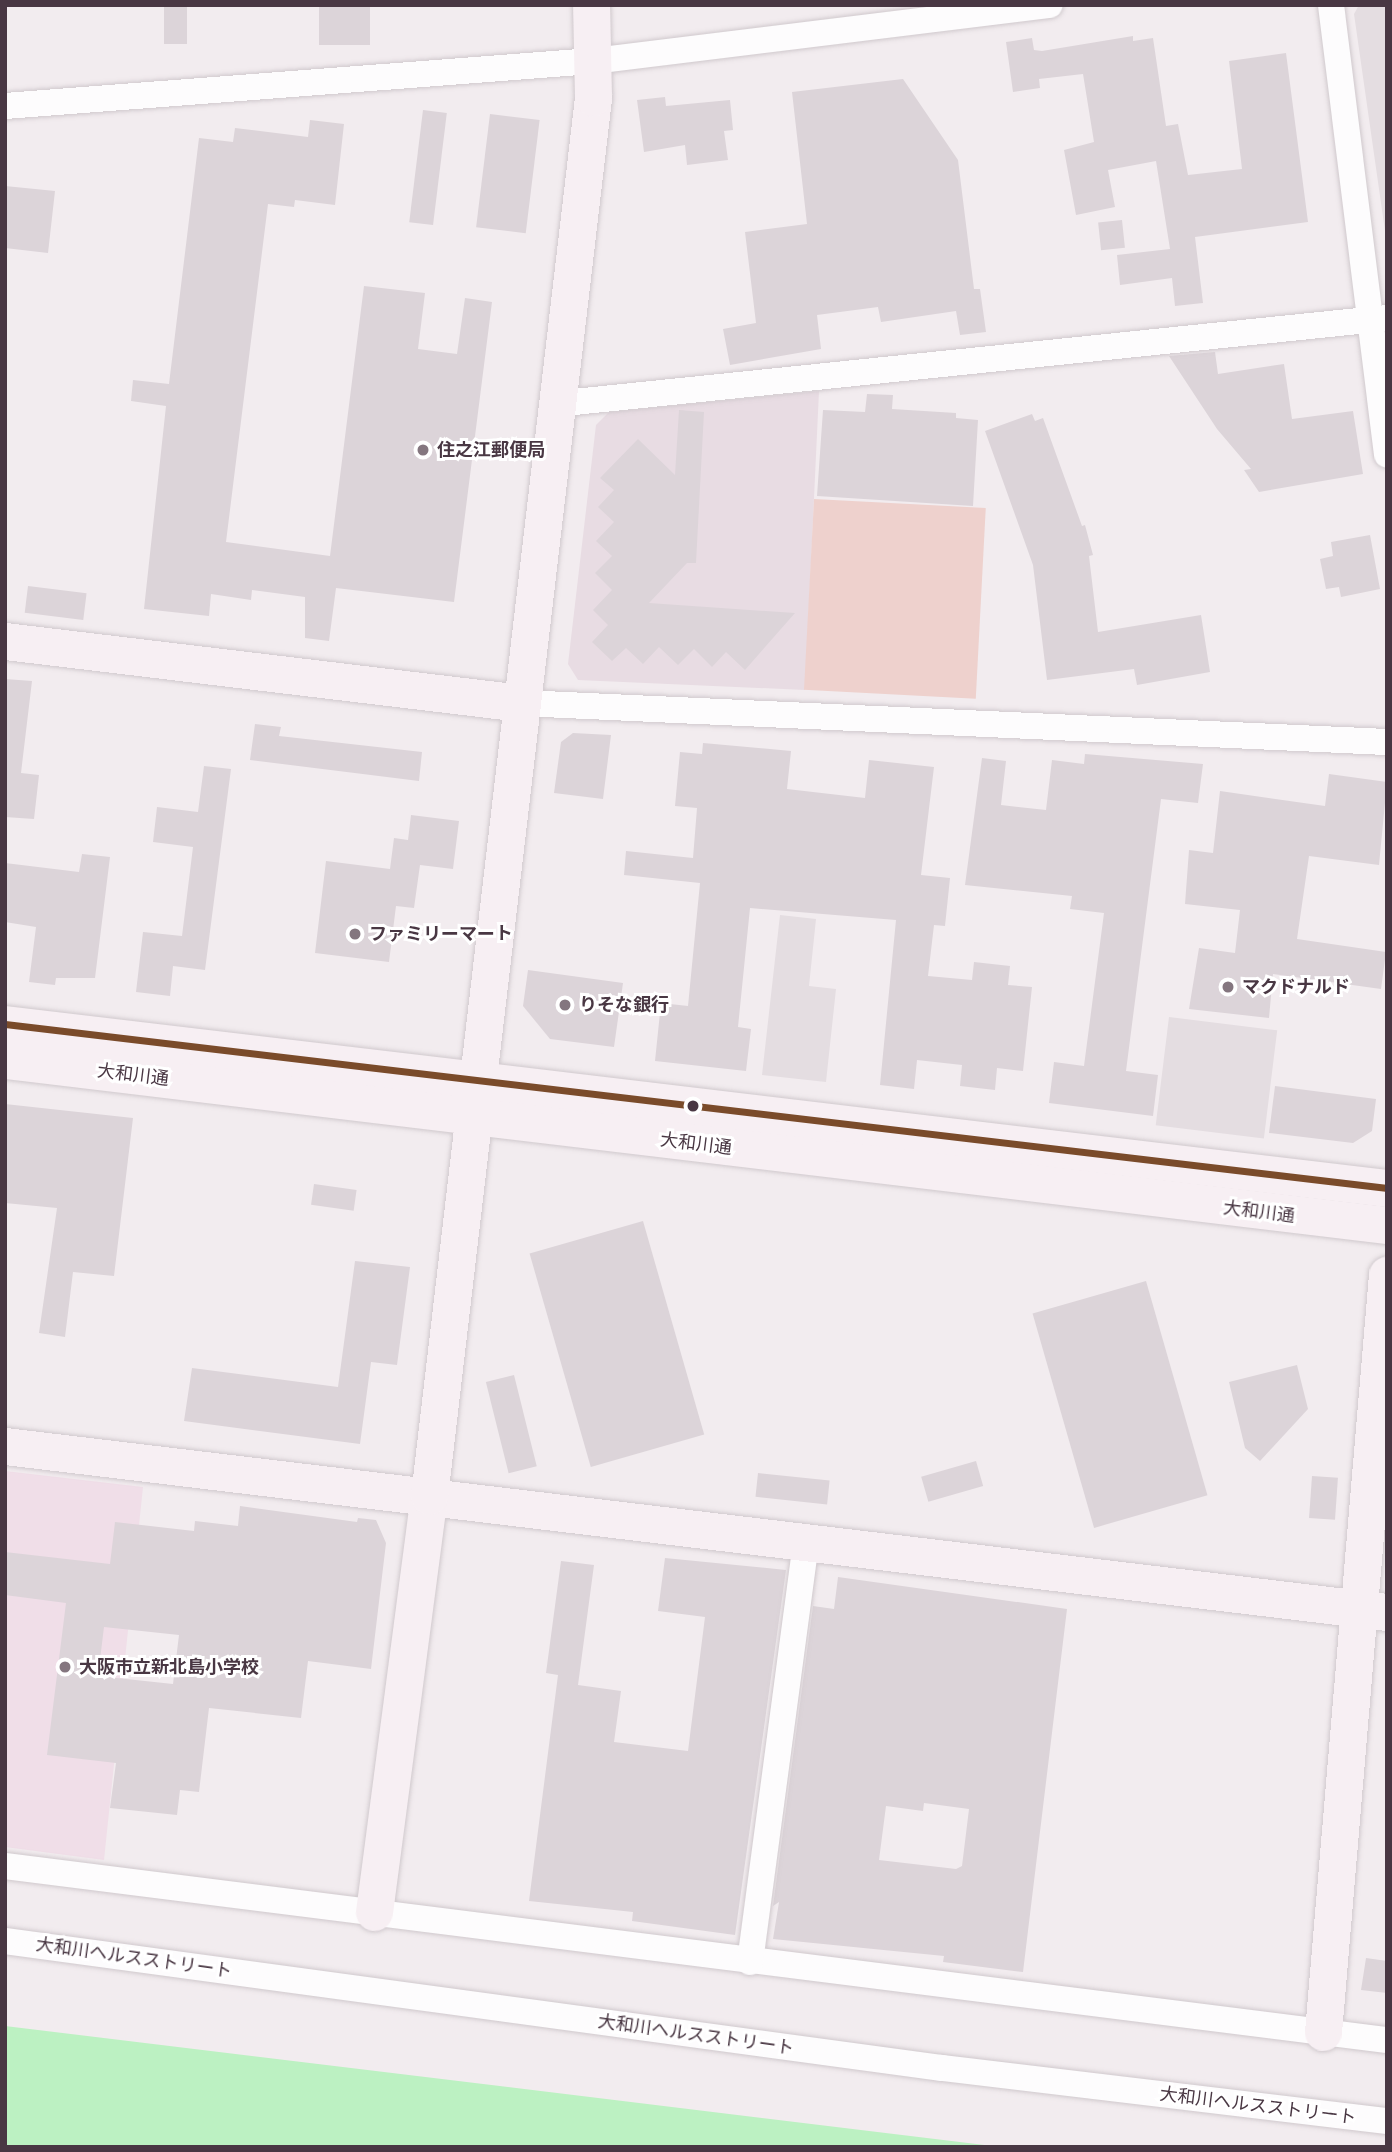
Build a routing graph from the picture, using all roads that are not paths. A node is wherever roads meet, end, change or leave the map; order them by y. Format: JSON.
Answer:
{"nodes":[{"id":1,"x":591,"y":5,"type":"edge"},
{"id":2,"x":1049,"y":5,"type":"edge"},
{"id":3,"x":1331,"y":5,"type":"edge"},
{"id":4,"x":593,"y":61,"type":"junction"},
{"id":5,"x":5,"y":106,"type":"edge"},
{"id":6,"x":1377,"y":319,"type":"edge"},
{"id":7,"x":555,"y":404,"type":"junction"},
{"id":8,"x":1387,"y":455,"type":"edge"},
{"id":9,"x":5,"y":640,"type":"edge"},
{"id":10,"x":521,"y":703,"type":"junction"},
{"id":11,"x":1387,"y":742,"type":"edge"},
{"id":12,"x":5,"y":1024,"type":"edge"},
{"id":13,"x":5,"y":1060,"type":"edge"},
{"id":14,"x":475,"y":1099,"type":"junction"},
{"id":15,"x":1387,"y":1188,"type":"edge"},
{"id":16,"x":1387,"y":1225,"type":"edge"},
{"id":17,"x":1387,"y":1275,"type":"edge"},
{"id":18,"x":5,"y":1446,"type":"edge"},
{"id":19,"x":429,"y":1496,"type":"junction"},
{"id":20,"x":806,"y":1540,"type":"junction"},
{"id":21,"x":1373,"y":1610,"type":"edge"},
{"id":22,"x":5,"y":1866,"type":"edge"},
{"id":23,"x":374,"y":1912,"type":"junction"},
{"id":24,"x":5,"y":1941,"type":"edge"},
{"id":25,"x":750,"y":1962,"type":"junction"},
{"id":26,"x":1323,"y":2032,"type":"junction"},
{"id":27,"x":1387,"y":2040,"type":"edge"},
{"id":28,"x":1387,"y":2121,"type":"edge"}],
"edges":[{"from":1,"to":4,"type":"street"},
{"from":2,"to":4,"type":"street"},
{"from":3,"to":6,"type":"street"},
{"from":4,"to":5,"type":"street"},
{"from":4,"to":7,"type":"street"},
{"from":6,"to":7,"type":"street"},
{"from":6,"to":8,"type":"street"},
{"from":7,"to":10,"type":"street"},
{"from":9,"to":10,"type":"street"},
{"from":10,"to":11,"type":"street"},
{"from":10,"to":14,"type":"street"},
{"from":12,"to":14,"type":"street","name":"大和川通"},
{"from":13,"to":14,"type":"street","name":"大和川通"},
{"from":14,"to":15,"type":"street","name":"大和川通"},
{"from":14,"to":16,"type":"street","name":"大和川通"},
{"from":14,"to":19,"type":"street"},
{"from":17,"to":21,"type":"street"},
{"from":18,"to":19,"type":"street"},
{"from":19,"to":20,"type":"street"},
{"from":19,"to":23,"type":"street"},
{"from":20,"to":21,"type":"street"},
{"from":20,"to":25,"type":"street"},
{"from":21,"to":26,"type":"street"},
{"from":22,"to":23,"type":"street"},
{"from":23,"to":25,"type":"street"},
{"from":24,"to":28,"type":"street","name":"大和川ヘルスストリート"},
{"from":25,"to":26,"type":"street"},
{"from":26,"to":27,"type":"street"}]}
